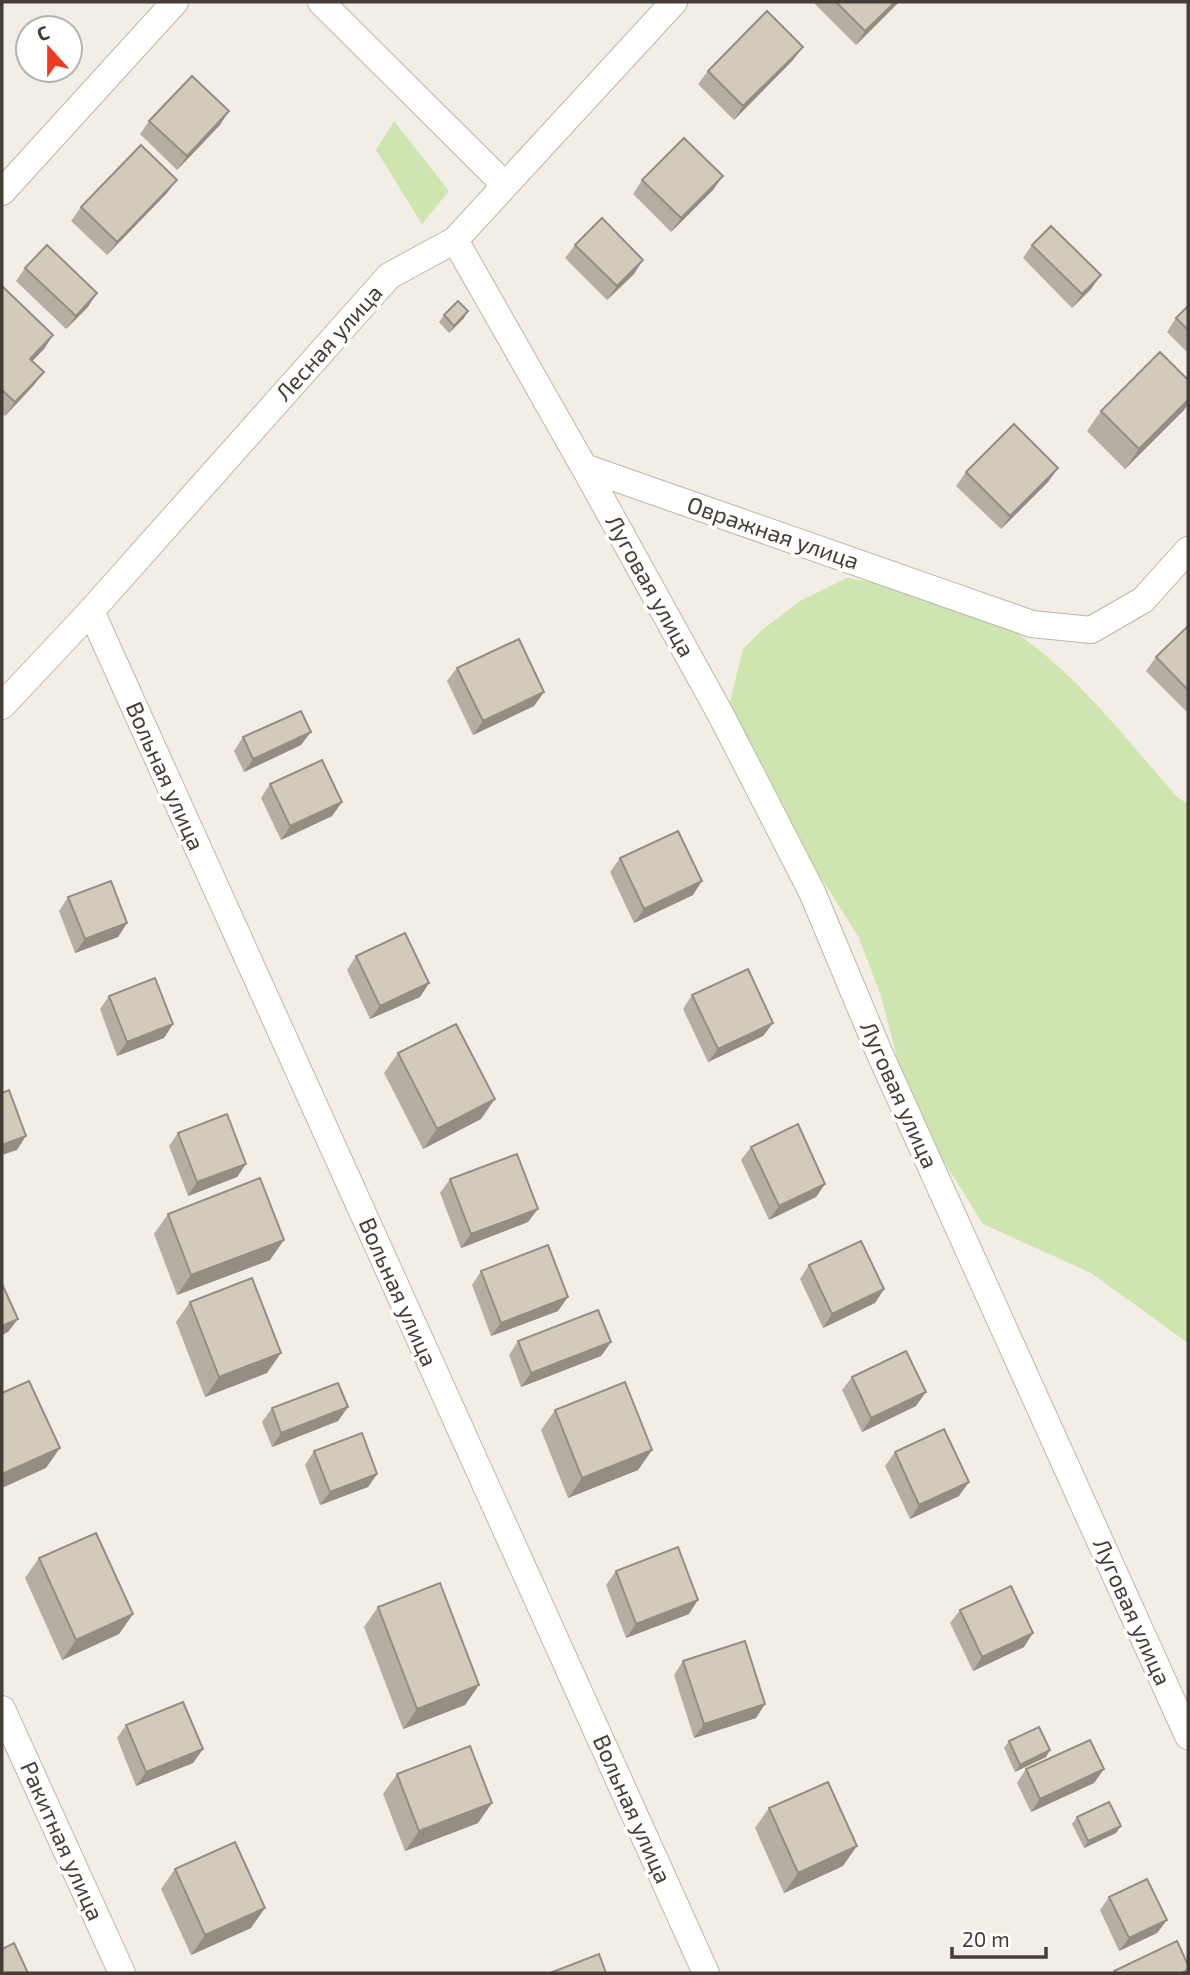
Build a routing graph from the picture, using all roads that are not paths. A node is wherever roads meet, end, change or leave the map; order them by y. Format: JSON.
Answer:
{"nodes":[{"id":1,"x":176,"y":2,"type":"edge"},
{"id":2,"x":321,"y":2,"type":"edge"},
{"id":3,"x":674,"y":2,"type":"edge"},
{"id":4,"x":505,"y":185,"type":"junction"},
{"id":5,"x":2,"y":192,"type":"edge"},
{"id":6,"x":454,"y":240,"type":"junction"},
{"id":7,"x":584,"y":467,"type":"junction"},
{"id":8,"x":1188,"y":550,"type":"edge"},
{"id":9,"x":91,"y":611,"type":"junction"},
{"id":10,"x":2,"y":706,"type":"edge"},
{"id":11,"x":2,"y":1709,"type":"edge"},
{"id":12,"x":1188,"y":1736,"type":"edge"},
{"id":13,"x":122,"y":1973,"type":"edge"},
{"id":14,"x":706,"y":1973,"type":"edge"}],
"edges":[{"from":1,"to":5,"type":"street"},
{"from":2,"to":4,"type":"street"},
{"from":3,"to":4,"type":"street","name":"Лесная улица"},
{"from":4,"to":6,"type":"street","name":"Лесная улица"},
{"from":6,"to":7,"type":"street"},
{"from":6,"to":9,"type":"street","name":"Лесная улица"},
{"from":7,"to":8,"type":"street","name":"Овражная улица"},
{"from":7,"to":12,"type":"street","name":"Луговая улица"},
{"from":9,"to":10,"type":"street","name":"Лесная улица"},
{"from":9,"to":14,"type":"street","name":"Вольная улица"},
{"from":11,"to":13,"type":"street","name":"Ракитная улица"}]}
